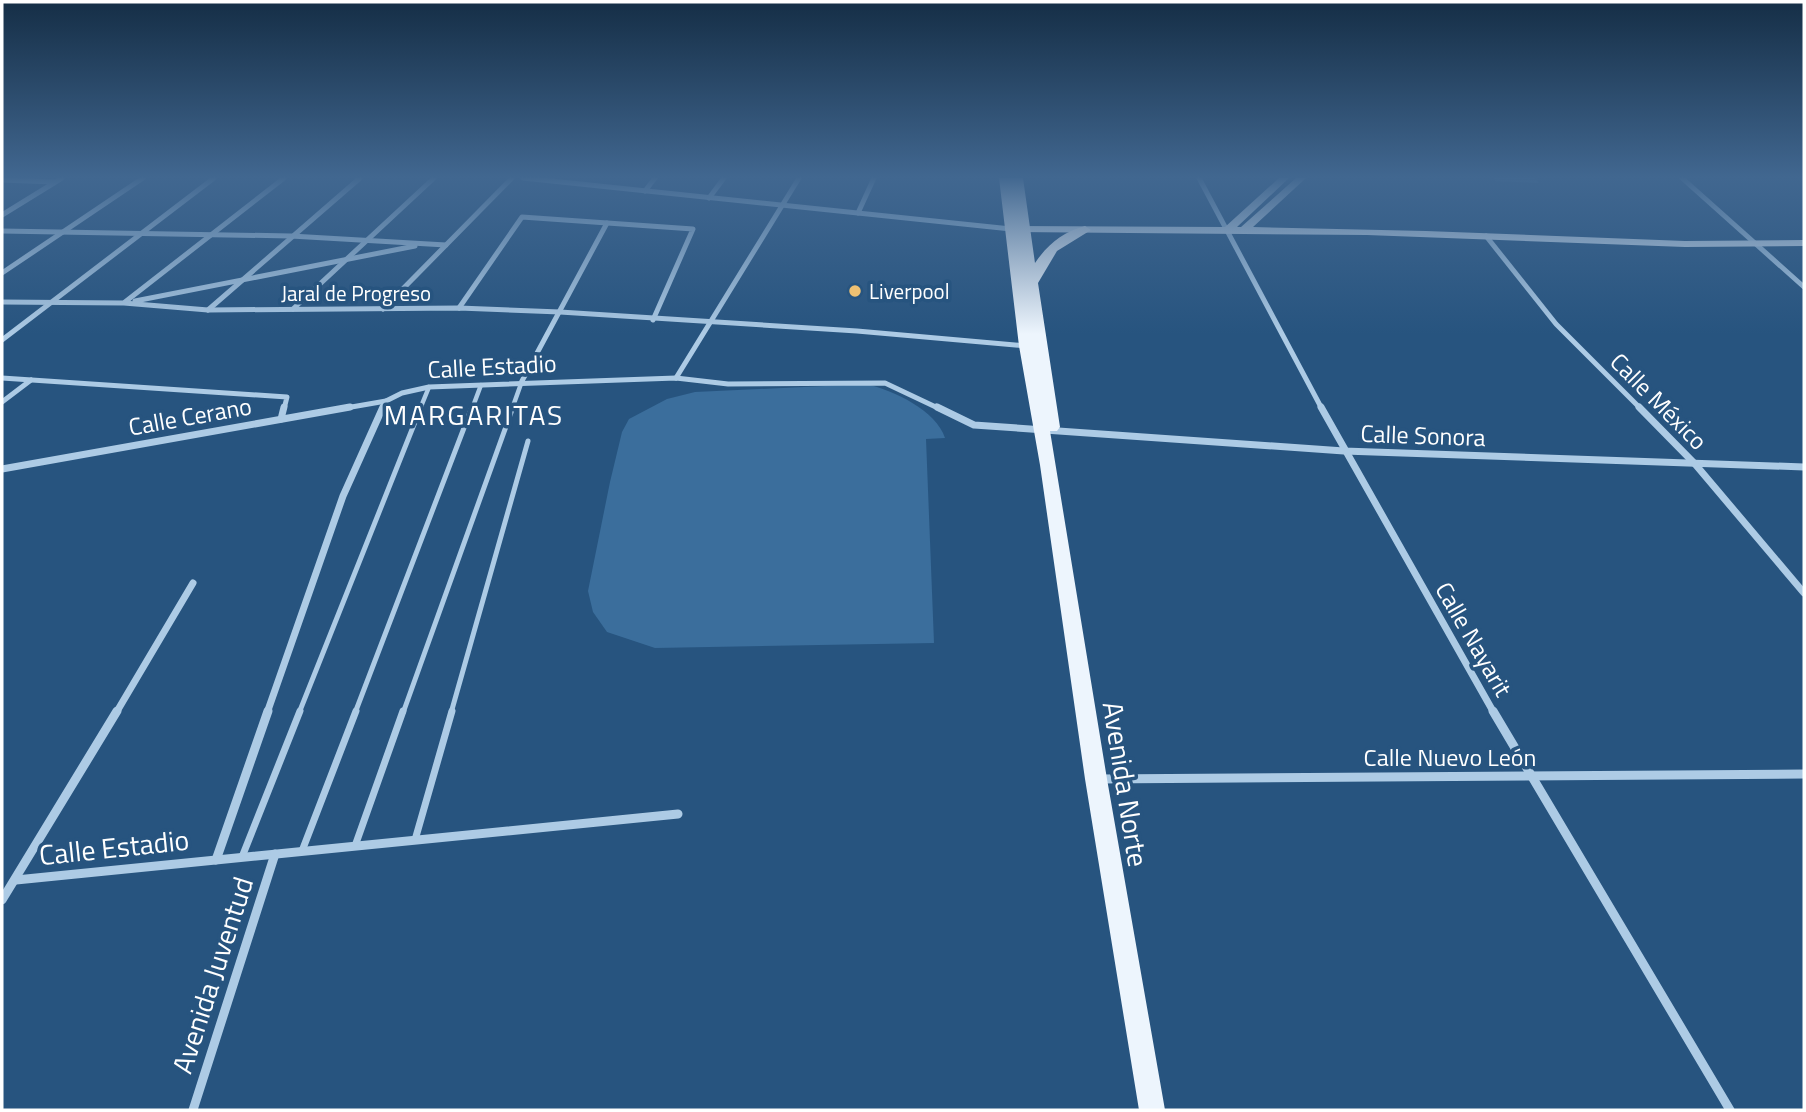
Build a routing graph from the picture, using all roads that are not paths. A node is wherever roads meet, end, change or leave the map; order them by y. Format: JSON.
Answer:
{"nodes":[{"id":1,"x":1011,"y":229,"type":"edge"},
{"id":2,"x":1026,"y":229,"type":"edge"},
{"id":3,"x":68,"y":230,"type":"edge"},
{"id":4,"x":143,"y":230,"type":"edge"},
{"id":5,"x":218,"y":230,"type":"edge"},
{"id":6,"x":298,"y":230,"type":"edge"},
{"id":7,"x":379,"y":230,"type":"edge"},
{"id":8,"x":462,"y":230,"type":"edge"},
{"id":9,"x":513,"y":230,"type":"edge"},
{"id":10,"x":603,"y":230,"type":"edge"},
{"id":11,"x":692,"y":230,"type":"edge"},
{"id":12,"x":767,"y":230,"type":"edge"},
{"id":13,"x":1079,"y":230,"type":"edge"},
{"id":14,"x":1085,"y":230,"type":"junction"},
{"id":15,"x":1228,"y":230,"type":"junction"},
{"id":16,"x":1244,"y":230,"type":"joint"},
{"id":17,"x":1739,"y":230,"type":"edge"},
{"id":18,"x":2,"y":231,"type":"edge"},
{"id":19,"x":64,"y":233,"type":"junction"},
{"id":20,"x":136,"y":235,"type":"junction"},
{"id":21,"x":212,"y":235,"type":"junction"},
{"id":22,"x":291,"y":236,"type":"junction"},
{"id":23,"x":1486,"y":236,"type":"junction"},
{"id":24,"x":369,"y":239,"type":"junction"},
{"id":25,"x":1804,"y":243,"type":"edge"},
{"id":26,"x":424,"y":244,"type":"junction"},
{"id":27,"x":1756,"y":245,"type":"junction"},
{"id":28,"x":446,"y":246,"type":"junction"},
{"id":29,"x":346,"y":260,"type":"junction"},
{"id":30,"x":2,"y":273,"type":"edge"},
{"id":31,"x":242,"y":279,"type":"junction"},
{"id":32,"x":1033,"y":283,"type":"junction"},
{"id":33,"x":1804,"y":287,"type":"edge"},
{"id":34,"x":2,"y":302,"type":"edge"},
{"id":35,"x":46,"y":303,"type":"junction"},
{"id":36,"x":124,"y":303,"type":"junction"},
{"id":37,"x":459,"y":308,"type":"junction"},
{"id":38,"x":293,"y":309,"type":"junction"},
{"id":39,"x":382,"y":309,"type":"junction"},
{"id":40,"x":208,"y":310,"type":"junction"},
{"id":41,"x":560,"y":312,"type":"junction"},
{"id":42,"x":653,"y":320,"type":"junction"},
{"id":43,"x":711,"y":323,"type":"junction"},
{"id":44,"x":2,"y":340,"type":"edge"},
{"id":45,"x":1026,"y":346,"type":"junction"},
{"id":46,"x":2,"y":378,"type":"edge"},
{"id":47,"x":677,"y":378,"type":"junction"},
{"id":48,"x":31,"y":380,"type":"junction"},
{"id":49,"x":522,"y":381,"type":"junction"},
{"id":50,"x":481,"y":385,"type":"junction"},
{"id":51,"x":429,"y":387,"type":"junction"},
{"id":52,"x":386,"y":401,"type":"junction"},
{"id":53,"x":2,"y":402,"type":"edge"},
{"id":54,"x":1049,"y":403,"type":"junction"},
{"id":55,"x":281,"y":419,"type":"junction"},
{"id":56,"x":1046,"y":430,"type":"junction"},
{"id":57,"x":528,"y":441,"type":"dead end"},
{"id":58,"x":1344,"y":451,"type":"junction"},
{"id":59,"x":1695,"y":464,"type":"junction"},
{"id":60,"x":1804,"y":467,"type":"edge"},
{"id":61,"x":2,"y":470,"type":"edge"},
{"id":62,"x":193,"y":583,"type":"dead end"},
{"id":63,"x":1804,"y":593,"type":"edge"},
{"id":64,"x":1804,"y":774,"type":"edge"},
{"id":65,"x":1530,"y":776,"type":"junction"},
{"id":66,"x":1096,"y":779,"type":"junction"},
{"id":67,"x":678,"y":814,"type":"dead end"},
{"id":68,"x":415,"y":840,"type":"junction"},
{"id":69,"x":355,"y":846,"type":"junction"},
{"id":70,"x":302,"y":851,"type":"junction"},
{"id":71,"x":275,"y":854,"type":"junction"},
{"id":72,"x":242,"y":857,"type":"junction"},
{"id":73,"x":216,"y":860,"type":"junction"},
{"id":74,"x":16,"y":880,"type":"junction"},
{"id":75,"x":2,"y":900,"type":"edge"},
{"id":76,"x":193,"y":1110,"type":"edge"},
{"id":77,"x":1152,"y":1110,"type":"edge"},
{"id":78,"x":1730,"y":1110,"type":"edge"}],
"edges":[{"from":1,"to":45,"type":"main road","name":"Avenida Norte"},
{"from":2,"to":32,"type":"main road","name":"Avenida Norte"},
{"from":3,"to":19,"type":"street"},
{"from":4,"to":20,"type":"street"},
{"from":5,"to":21,"type":"street"},
{"from":6,"to":22,"type":"street"},
{"from":7,"to":24,"type":"street"},
{"from":8,"to":28,"type":"street"},
{"from":9,"to":37,"type":"street"},
{"from":10,"to":41,"type":"street"},
{"from":11,"to":42,"type":"street"},
{"from":12,"to":43,"type":"street"},
{"from":13,"to":14,"type":"street"},
{"from":14,"to":15,"type":"street"},
{"from":14,"to":32,"type":"main road"},
{"from":15,"to":16,"type":"street"},
{"from":15,"to":58,"type":"street","name":"Calle Nayarit"},
{"from":16,"to":23,"type":"street"},
{"from":17,"to":27,"type":"street"},
{"from":18,"to":19,"type":"street"},
{"from":19,"to":20,"type":"street"},
{"from":19,"to":30,"type":"street"},
{"from":20,"to":21,"type":"street"},
{"from":20,"to":35,"type":"street"},
{"from":21,"to":22,"type":"street"},
{"from":21,"to":36,"type":"street"},
{"from":22,"to":24,"type":"street"},
{"from":22,"to":31,"type":"street"},
{"from":23,"to":27,"type":"street"},
{"from":23,"to":59,"type":"street","name":"Calle México"},
{"from":24,"to":26,"type":"street"},
{"from":24,"to":29,"type":"street"},
{"from":25,"to":27,"type":"street"},
{"from":26,"to":28,"type":"street"},
{"from":26,"to":29,"type":"street"},
{"from":27,"to":33,"type":"street"},
{"from":28,"to":39,"type":"street"},
{"from":29,"to":31,"type":"street"},
{"from":29,"to":38,"type":"street"},
{"from":31,"to":36,"type":"street"},
{"from":31,"to":40,"type":"street"},
{"from":32,"to":54,"type":"main road","name":"Avenida Norte"},
{"from":34,"to":35,"type":"street","name":"Jaral de Progreso"},
{"from":35,"to":36,"type":"street","name":"Jaral de Progreso"},
{"from":35,"to":44,"type":"street"},
{"from":36,"to":40,"type":"street","name":"Jaral de Progreso"},
{"from":37,"to":39,"type":"street","name":"Jaral de Progreso"},
{"from":37,"to":41,"type":"street","name":"Jaral de Progreso"},
{"from":38,"to":39,"type":"street","name":"Jaral de Progreso"},
{"from":38,"to":40,"type":"street","name":"Jaral de Progreso"},
{"from":41,"to":42,"type":"street","name":"Jaral de Progreso"},
{"from":41,"to":49,"type":"street"},
{"from":42,"to":43,"type":"street","name":"Jaral de Progreso"},
{"from":43,"to":45,"type":"street","name":"Jaral de Progreso"},
{"from":43,"to":47,"type":"street"},
{"from":45,"to":54,"type":"main road"},
{"from":45,"to":56,"type":"main road","name":"Avenida Norte"},
{"from":46,"to":48,"type":"street"},
{"from":47,"to":49,"type":"street","name":"Calle Estadio"},
{"from":47,"to":56,"type":"street","name":"Calle Estadio"},
{"from":48,"to":53,"type":"street"},
{"from":48,"to":55,"type":"street"},
{"from":49,"to":50,"type":"street","name":"Calle Estadio"},
{"from":49,"to":69,"type":"lane"},
{"from":50,"to":51,"type":"street","name":"Calle Estadio"},
{"from":50,"to":70,"type":"lane"},
{"from":51,"to":52,"type":"street","name":"Calle Estadio"},
{"from":51,"to":72,"type":"lane"},
{"from":52,"to":55,"type":"street","name":"Calle Cerano"},
{"from":52,"to":73,"type":"street","name":"Calle Estadio"},
{"from":54,"to":56,"type":"main road","name":"Avenida Norte"},
{"from":55,"to":61,"type":"street","name":"Calle Cerano"},
{"from":56,"to":58,"type":"street","name":"Calle Sonora"},
{"from":56,"to":66,"type":"main road","name":"Avenida Norte"},
{"from":57,"to":68,"type":"lane"},
{"from":58,"to":59,"type":"street","name":"Calle Sonora"},
{"from":58,"to":65,"type":"street","name":"Calle Nayarit"},
{"from":59,"to":60,"type":"street","name":"Calle Sonora"},
{"from":59,"to":63,"type":"street","name":"Calle México"},
{"from":62,"to":74,"type":"street"},
{"from":64,"to":65,"type":"street","name":"Calle Nuevo León"},
{"from":65,"to":66,"type":"street","name":"Calle Nuevo León"},
{"from":65,"to":78,"type":"street","name":"Calle Nayarit"},
{"from":66,"to":77,"type":"main road","name":"Avenida Norte"},
{"from":67,"to":68,"type":"street","name":"Calle Estadio"},
{"from":68,"to":69,"type":"street","name":"Calle Estadio"},
{"from":69,"to":70,"type":"street","name":"Calle Estadio"},
{"from":70,"to":71,"type":"street","name":"Calle Estadio"},
{"from":71,"to":72,"type":"street","name":"Calle Estadio"},
{"from":71,"to":76,"type":"street","name":"Avenida Juventud"},
{"from":72,"to":73,"type":"street","name":"Calle Estadio"},
{"from":73,"to":74,"type":"street","name":"Calle Estadio"},
{"from":74,"to":75,"type":"street"}]}
